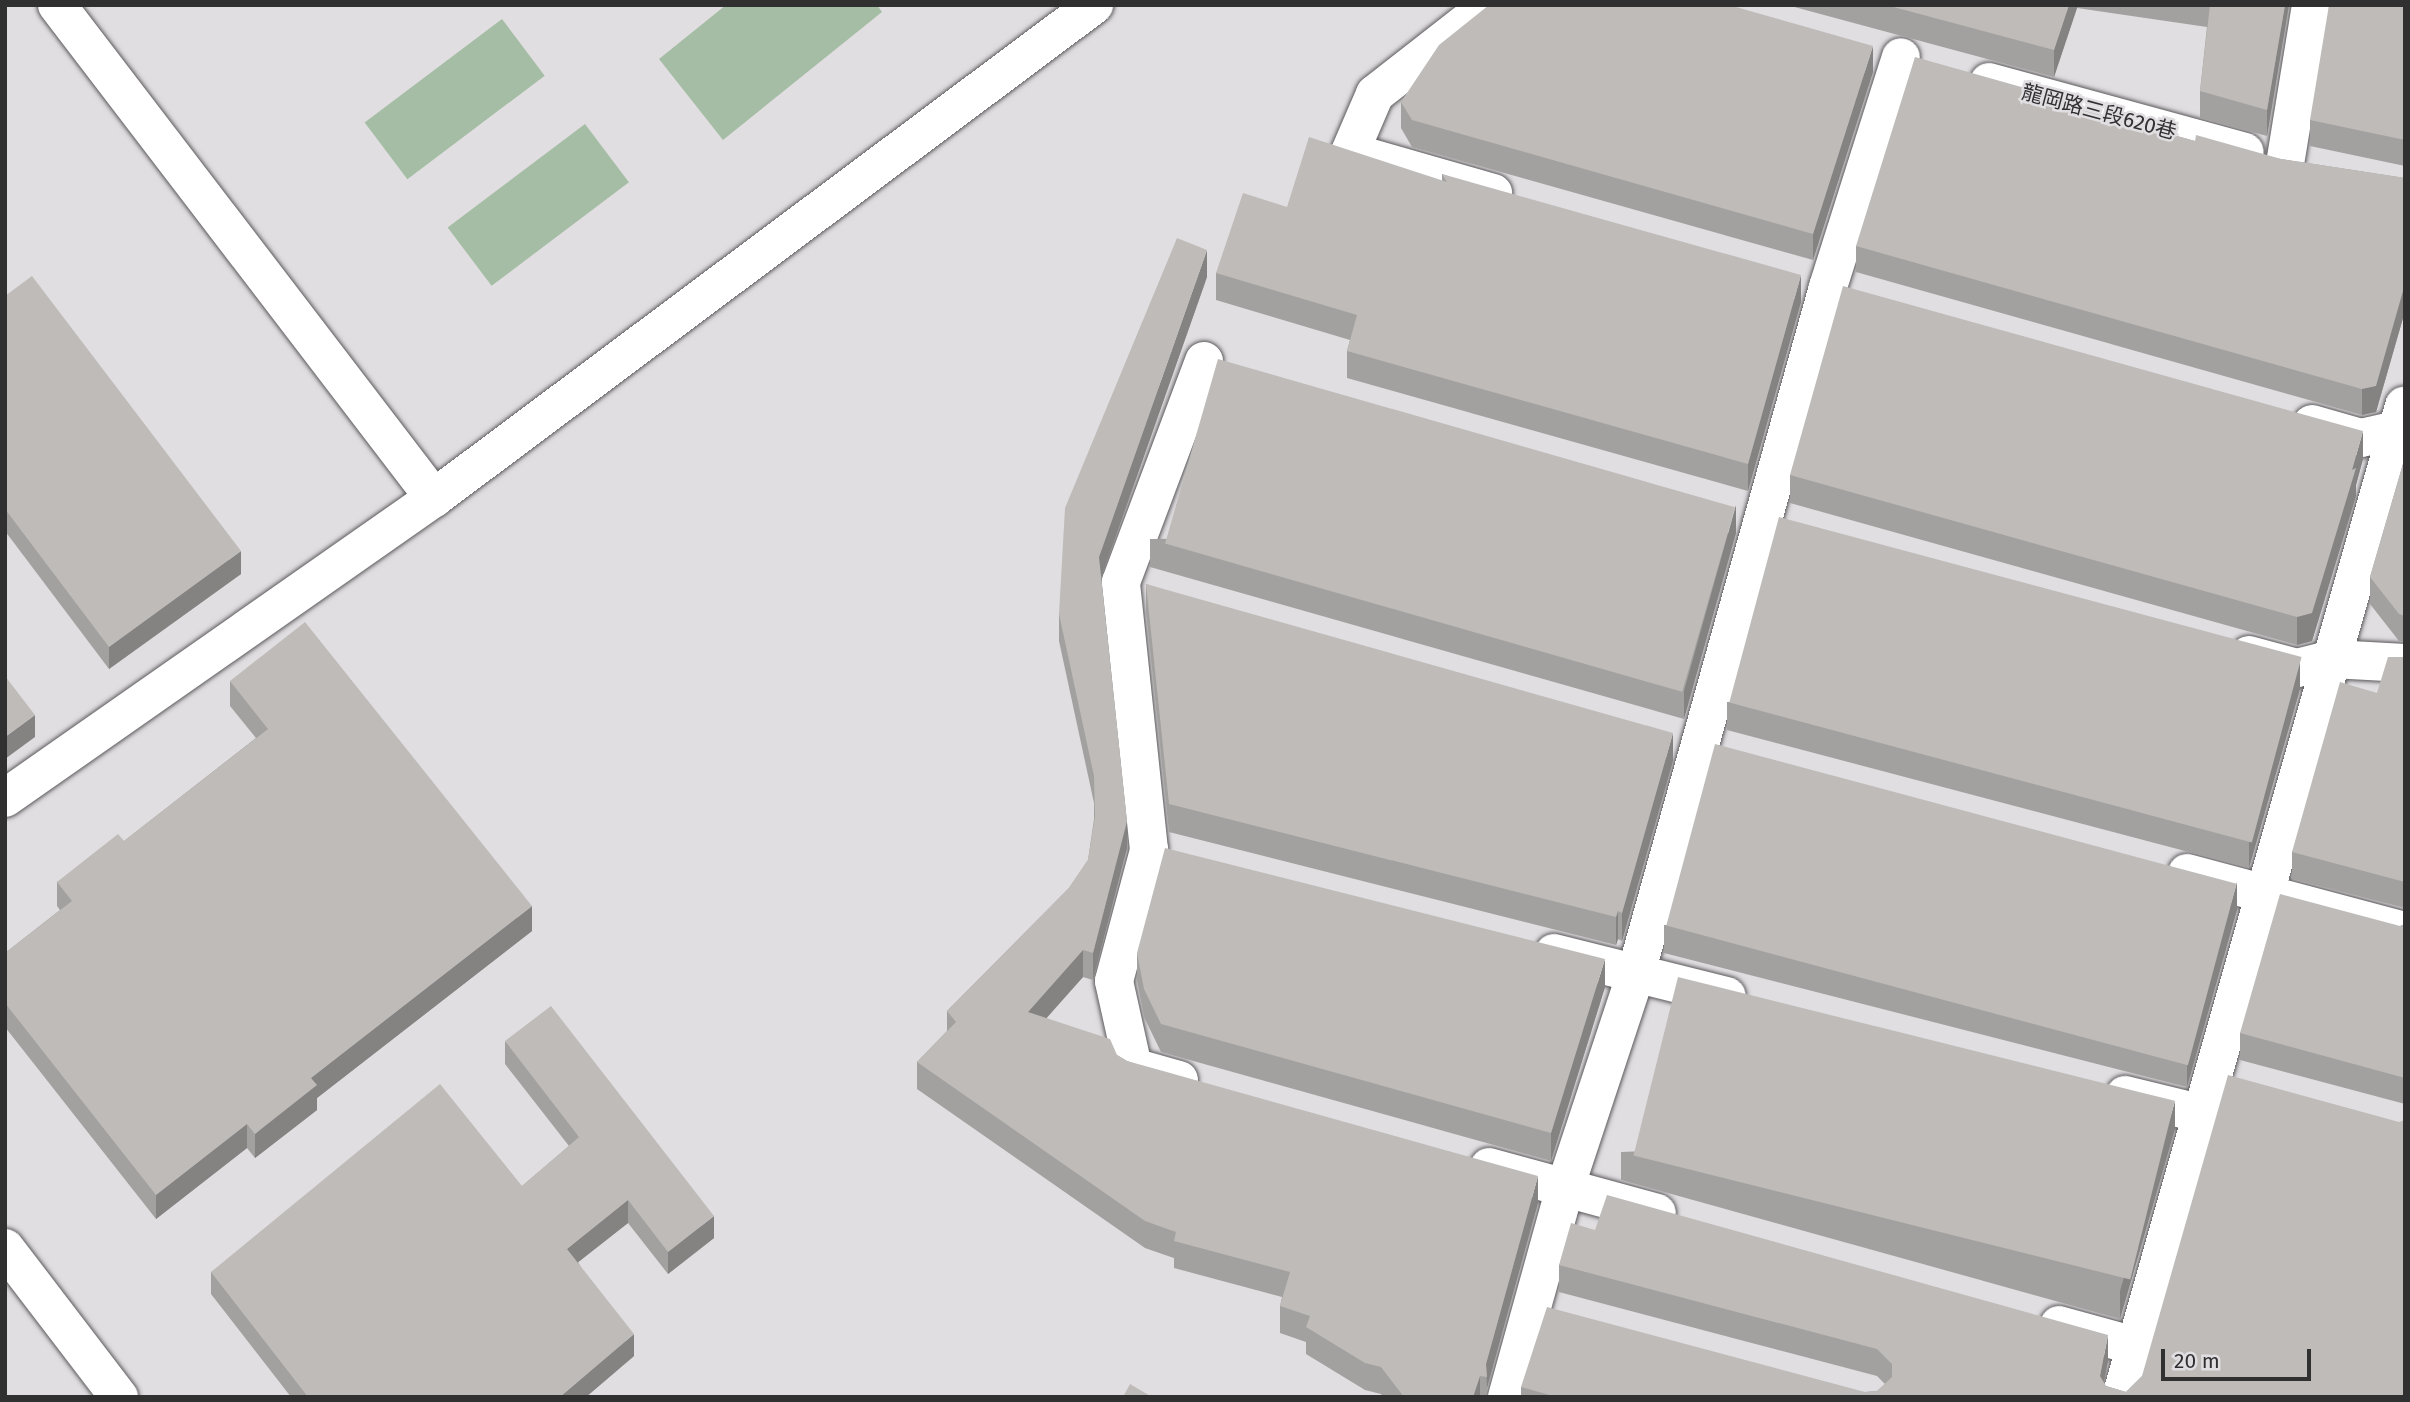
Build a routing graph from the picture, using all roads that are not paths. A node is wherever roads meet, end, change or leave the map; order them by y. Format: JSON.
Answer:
{"nodes":[{"id":1,"x":57,"y":5,"type":"edge"},
{"id":2,"x":1094,"y":5,"type":"edge"},
{"id":3,"x":1489,"y":5,"type":"edge"},
{"id":4,"x":2311,"y":5,"type":"edge"},
{"id":5,"x":1861,"y":46,"type":"edge"},
{"id":6,"x":1901,"y":57,"type":"junction"},
{"id":7,"x":2285,"y":163,"type":"junction"},
{"id":8,"x":2325,"y":171,"type":"edge"},
{"id":9,"x":1522,"y":201,"type":"edge"},
{"id":10,"x":1788,"y":276,"type":"edge"},
{"id":11,"x":1828,"y":287,"type":"junction"},
{"id":12,"x":1868,"y":298,"type":"edge"},
{"id":13,"x":1244,"y":372,"type":"edge"},
{"id":14,"x":2281,"y":416,"type":"edge"},
{"id":15,"x":2403,"y":420,"type":"edge"},
{"id":16,"x":434,"y":498,"type":"junction"},
{"id":17,"x":1721,"y":509,"type":"edge"},
{"id":18,"x":1761,"y":521,"type":"junction"},
{"id":19,"x":1801,"y":532,"type":"edge"},
{"id":20,"x":1121,"y":582,"type":"junction"},
{"id":21,"x":1161,"y":594,"type":"edge"},
{"id":22,"x":2216,"y":646,"type":"edge"},
{"id":23,"x":2332,"y":659,"type":"junction"},
{"id":24,"x":2405,"y":663,"type":"edge"},
{"id":25,"x":1683,"y":742,"type":"junction"},
{"id":26,"x":1737,"y":756,"type":"edge"},
{"id":27,"x":5,"y":799,"type":"edge"},
{"id":28,"x":1149,"y":850,"type":"junction"},
{"id":29,"x":1189,"y":860,"type":"edge"},
{"id":30,"x":2155,"y":865,"type":"edge"},
{"id":31,"x":2263,"y":893,"type":"junction"},
{"id":32,"x":2405,"y":931,"type":"edge"},
{"id":33,"x":1514,"y":942,"type":"edge"},
{"id":34,"x":1636,"y":973,"type":"junction"},
{"id":35,"x":1756,"y":1003,"type":"edge"},
{"id":36,"x":2210,"y":1074,"type":"junction"},
{"id":37,"x":2249,"y":1084,"type":"edge"},
{"id":38,"x":2092,"y":1087,"type":"edge"},
{"id":39,"x":1214,"y":1090,"type":"edge"},
{"id":40,"x":2199,"y":1114,"type":"junction"},
{"id":41,"x":1457,"y":1158,"type":"edge"},
{"id":42,"x":1565,"y":1188,"type":"junction"},
{"id":43,"x":1697,"y":1224,"type":"edge"},
{"id":44,"x":5,"y":1248,"type":"edge"},
{"id":45,"x":1532,"y":1307,"type":"junction"},
{"id":46,"x":2029,"y":1316,"type":"edge"},
{"id":47,"x":1571,"y":1317,"type":"edge"},
{"id":48,"x":2135,"y":1346,"type":"junction"},
{"id":49,"x":119,"y":1397,"type":"edge"},
{"id":50,"x":1507,"y":1397,"type":"edge"},
{"id":51,"x":2121,"y":1397,"type":"edge"}],
"edges":[{"from":1,"to":16,"type":"lane"},
{"from":2,"to":16,"type":"lane"},
{"from":3,"to":9,"type":"lane"},
{"from":4,"to":7,"type":"lane"},
{"from":5,"to":6,"type":"lane","name":"龍岡路三段620巷"},
{"from":6,"to":7,"type":"lane","name":"龍岡路三段620巷"},
{"from":6,"to":11,"type":"lane"},
{"from":7,"to":8,"type":"lane","name":"龍岡路三段620巷"},
{"from":10,"to":11,"type":"lane"},
{"from":11,"to":12,"type":"lane"},
{"from":11,"to":18,"type":"lane"},
{"from":13,"to":20,"type":"lane"},
{"from":14,"to":15,"type":"lane"},
{"from":15,"to":23,"type":"lane"},
{"from":16,"to":27,"type":"lane"},
{"from":17,"to":18,"type":"lane"},
{"from":18,"to":19,"type":"lane"},
{"from":18,"to":25,"type":"lane"},
{"from":20,"to":21,"type":"lane"},
{"from":20,"to":28,"type":"lane"},
{"from":22,"to":23,"type":"lane"},
{"from":23,"to":24,"type":"lane"},
{"from":23,"to":31,"type":"lane"},
{"from":25,"to":26,"type":"lane"},
{"from":25,"to":34,"type":"lane"},
{"from":28,"to":29,"type":"lane"},
{"from":28,"to":39,"type":"lane"},
{"from":30,"to":31,"type":"lane"},
{"from":31,"to":32,"type":"lane"},
{"from":31,"to":36,"type":"lane"},
{"from":33,"to":34,"type":"lane"},
{"from":34,"to":35,"type":"lane"},
{"from":34,"to":42,"type":"lane"},
{"from":36,"to":37,"type":"lane"},
{"from":36,"to":40,"type":"lane"},
{"from":38,"to":40,"type":"lane"},
{"from":40,"to":48,"type":"lane"},
{"from":41,"to":42,"type":"lane"},
{"from":42,"to":43,"type":"lane"},
{"from":42,"to":45,"type":"lane"},
{"from":44,"to":49,"type":"lane"},
{"from":45,"to":47,"type":"lane"},
{"from":45,"to":50,"type":"lane"},
{"from":46,"to":48,"type":"lane"},
{"from":48,"to":51,"type":"lane"}]}
